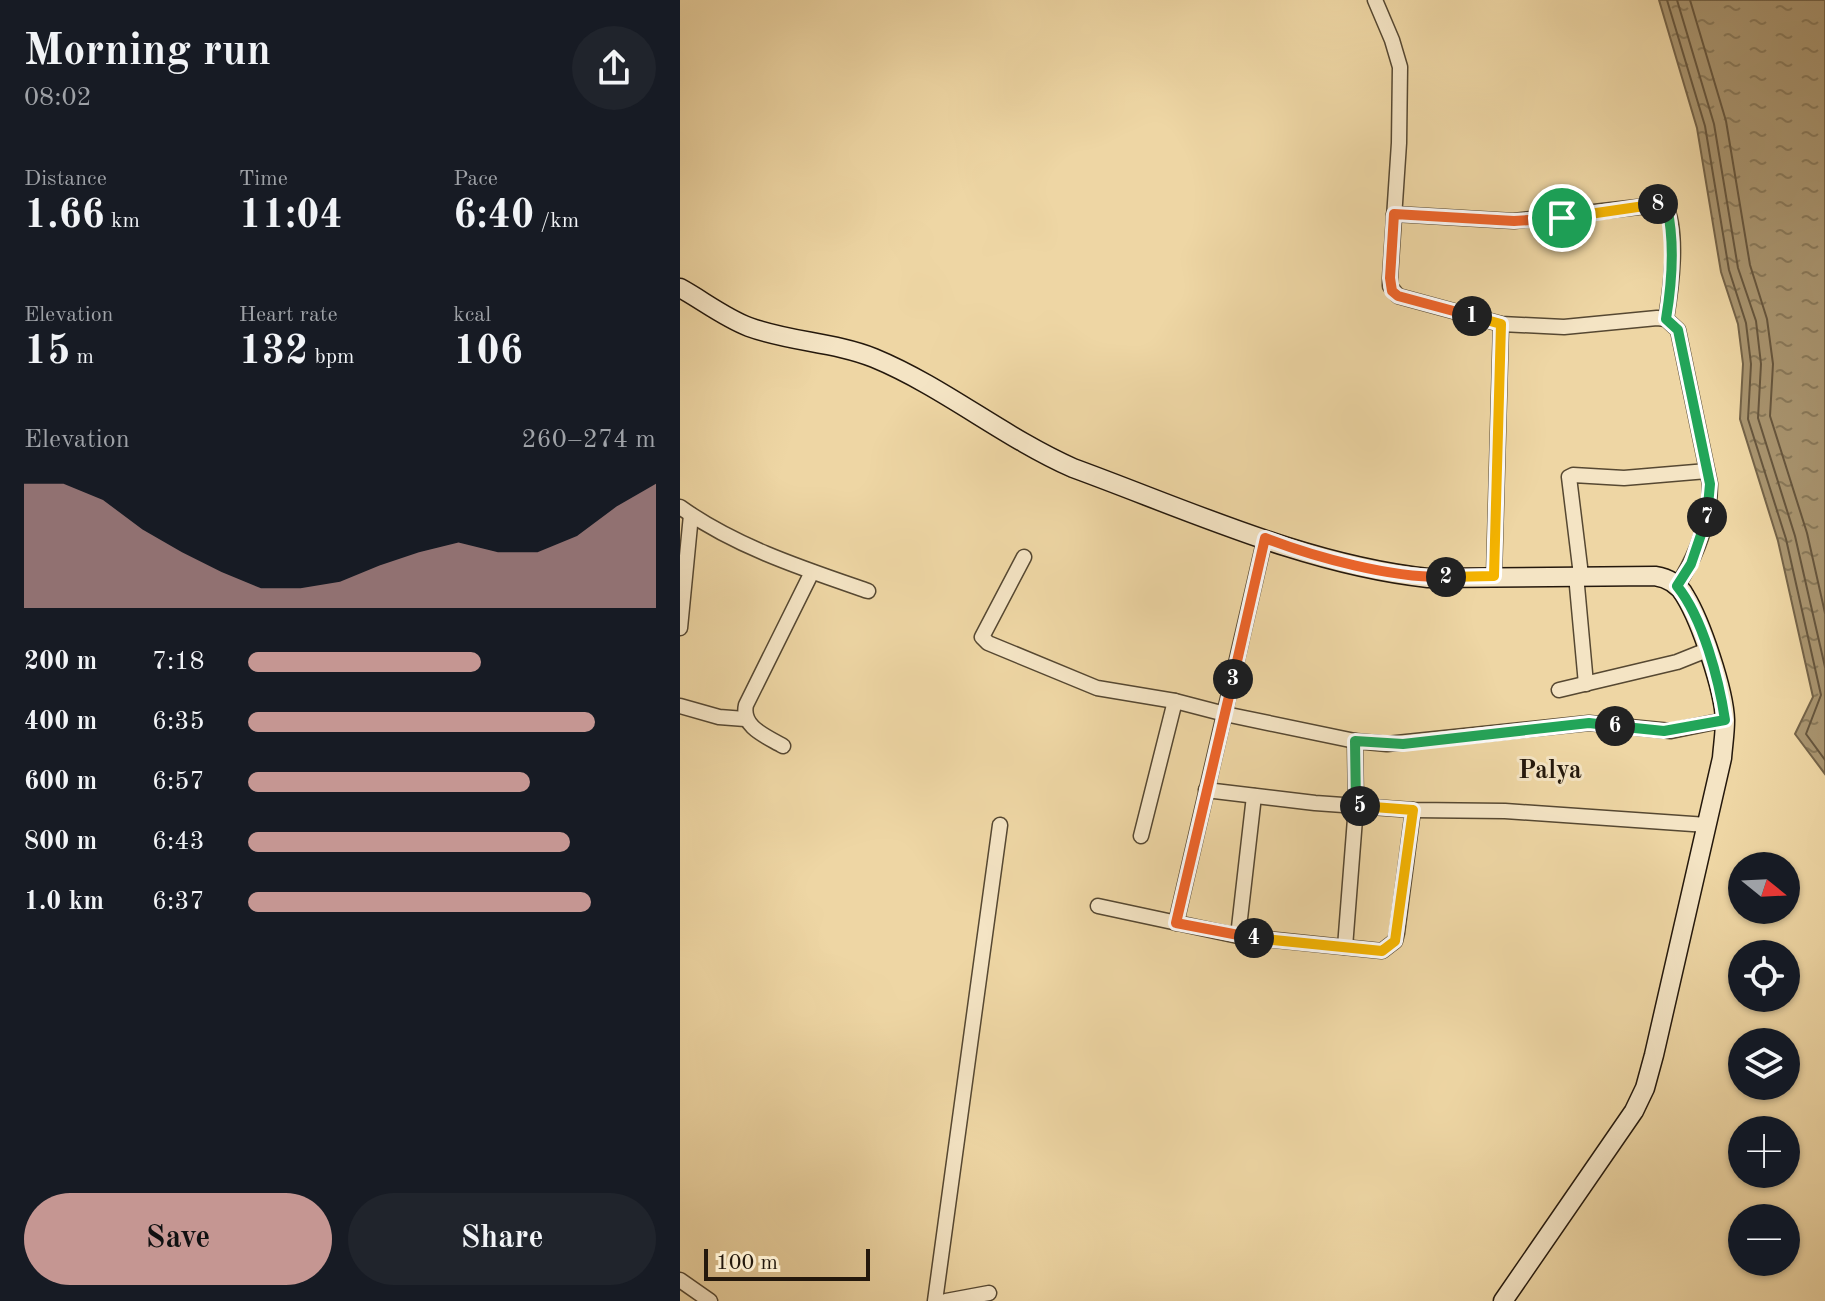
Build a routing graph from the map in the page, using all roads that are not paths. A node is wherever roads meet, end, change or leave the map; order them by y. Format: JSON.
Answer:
{"nodes":[{"id":1,"x":1375,"y":0,"type":"edge"},
{"id":2,"x":1394,"y":214,"type":"junction"},
{"id":3,"x":680,"y":288,"type":"edge"},
{"id":4,"x":1666,"y":319,"type":"junction"},
{"id":5,"x":1501,"y":324,"type":"junction"},
{"id":6,"x":1707,"y":471,"type":"junction"},
{"id":7,"x":686,"y":511,"type":"edge"},
{"id":8,"x":1265,"y":538,"type":"junction"},
{"id":9,"x":1024,"y":557,"type":"dead end"},
{"id":10,"x":812,"y":572,"type":"junction"},
{"id":11,"x":1578,"y":575,"type":"junction"},
{"id":12,"x":1494,"y":576,"type":"junction"},
{"id":13,"x":1677,"y":586,"type":"junction"},
{"id":14,"x":868,"y":591,"type":"dead end"},
{"id":15,"x":680,"y":628,"type":"edge"},
{"id":16,"x":1707,"y":650,"type":"junction"},
{"id":17,"x":1586,"y":684,"type":"junction"},
{"id":18,"x":1559,"y":690,"type":"dead end"},
{"id":19,"x":1175,"y":701,"type":"junction"},
{"id":20,"x":680,"y":706,"type":"edge"},
{"id":21,"x":1225,"y":714,"type":"junction"},
{"id":22,"x":745,"y":719,"type":"junction"},
{"id":23,"x":1725,"y":720,"type":"junction"},
{"id":24,"x":1355,"y":741,"type":"junction"},
{"id":25,"x":783,"y":746,"type":"dead end"},
{"id":26,"x":1206,"y":790,"type":"junction"},
{"id":27,"x":1254,"y":796,"type":"junction"},
{"id":28,"x":1356,"y":806,"type":"junction"},
{"id":29,"x":1413,"y":810,"type":"junction"},
{"id":30,"x":1000,"y":825,"type":"dead end"},
{"id":31,"x":1707,"y":825,"type":"junction"},
{"id":32,"x":1141,"y":836,"type":"dead end"},
{"id":33,"x":1098,"y":906,"type":"dead end"},
{"id":34,"x":1176,"y":923,"type":"junction"},
{"id":35,"x":1238,"y":936,"type":"junction"},
{"id":36,"x":1345,"y":947,"type":"junction"},
{"id":37,"x":680,"y":1280,"type":"edge"},
{"id":38,"x":989,"y":1293,"type":"dead end"},
{"id":39,"x":710,"y":1301,"type":"edge"},
{"id":40,"x":935,"y":1301,"type":"edge"},
{"id":41,"x":946,"y":1301,"type":"edge"},
{"id":42,"x":1503,"y":1301,"type":"edge"}],
"edges":[{"from":1,"to":2,"type":"street"},
{"from":2,"to":4,"type":"street"},
{"from":2,"to":5,"type":"street"},
{"from":3,"to":8,"type":"street"},
{"from":4,"to":5,"type":"street"},
{"from":4,"to":6,"type":"street"},
{"from":5,"to":12,"type":"street"},
{"from":6,"to":11,"type":"street"},
{"from":6,"to":13,"type":"street"},
{"from":7,"to":10,"type":"street"},
{"from":7,"to":15,"type":"street"},
{"from":8,"to":12,"type":"street"},
{"from":8,"to":21,"type":"street"},
{"from":9,"to":19,"type":"street"},
{"from":10,"to":14,"type":"street"},
{"from":10,"to":22,"type":"street"},
{"from":11,"to":12,"type":"street"},
{"from":11,"to":13,"type":"street"},
{"from":11,"to":17,"type":"street"},
{"from":13,"to":16,"type":"street"},
{"from":16,"to":17,"type":"street"},
{"from":16,"to":23,"type":"street"},
{"from":17,"to":18,"type":"street"},
{"from":19,"to":21,"type":"street"},
{"from":19,"to":32,"type":"street"},
{"from":20,"to":22,"type":"street"},
{"from":21,"to":24,"type":"street"},
{"from":21,"to":26,"type":"street"},
{"from":22,"to":25,"type":"street"},
{"from":23,"to":24,"type":"street"},
{"from":23,"to":31,"type":"street"},
{"from":24,"to":28,"type":"street"},
{"from":26,"to":27,"type":"street"},
{"from":26,"to":34,"type":"street"},
{"from":27,"to":28,"type":"street"},
{"from":27,"to":35,"type":"street"},
{"from":28,"to":29,"type":"street"},
{"from":28,"to":36,"type":"street"},
{"from":29,"to":31,"type":"street"},
{"from":29,"to":36,"type":"street"},
{"from":30,"to":40,"type":"street"},
{"from":31,"to":42,"type":"street"},
{"from":33,"to":34,"type":"street"},
{"from":34,"to":35,"type":"street"},
{"from":35,"to":36,"type":"street"},
{"from":37,"to":39,"type":"street"},
{"from":38,"to":41,"type":"street"}]}
